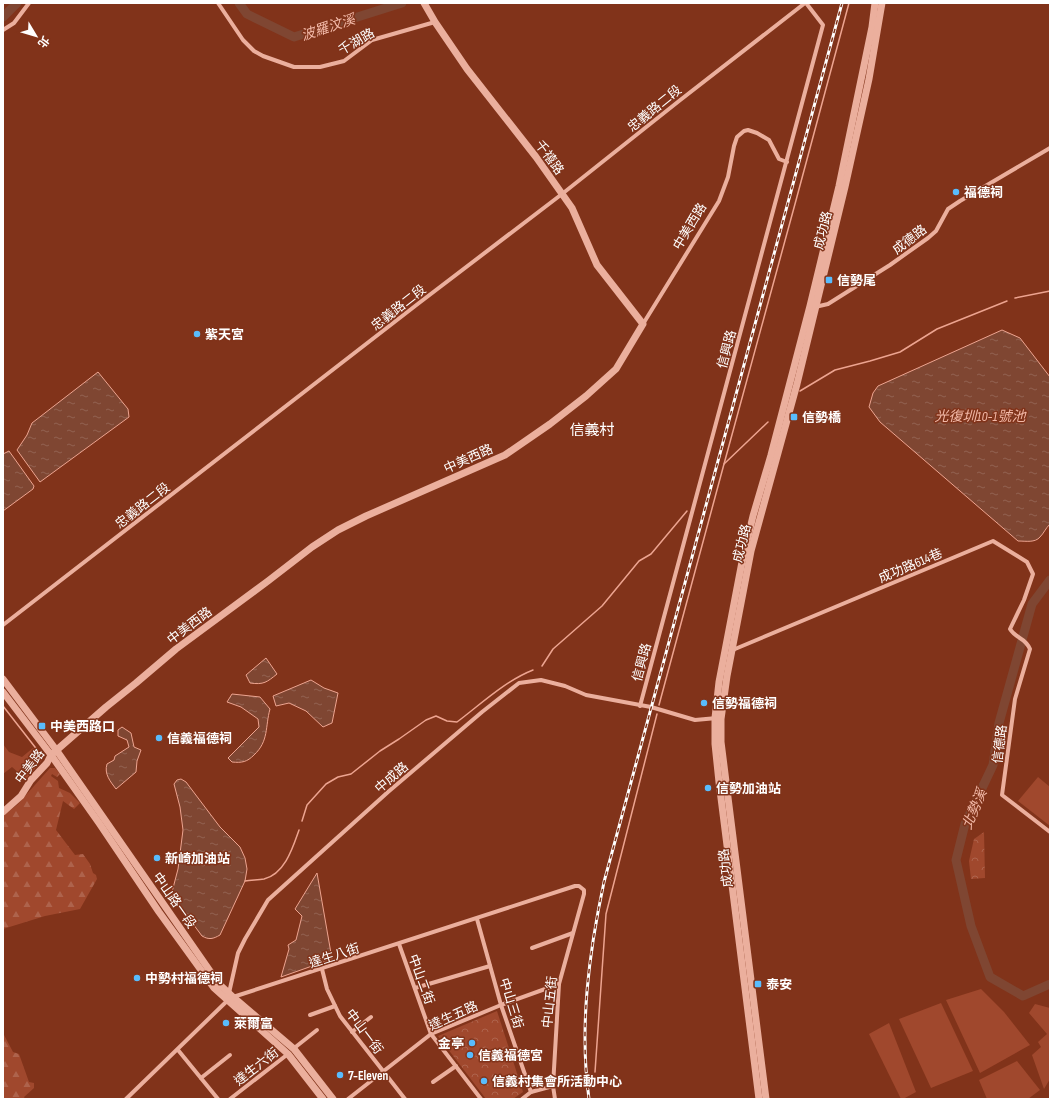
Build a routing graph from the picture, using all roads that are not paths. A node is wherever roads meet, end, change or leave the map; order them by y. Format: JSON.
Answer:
{"nodes":[{"id":1,"x":29,"y":3,"type":"edge"},
{"id":2,"x":218,"y":3,"type":"edge"},
{"id":3,"x":805,"y":3,"type":"edge"},
{"id":4,"x":875,"y":3,"type":"edge"},
{"id":5,"x":882,"y":3,"type":"edge"},
{"id":6,"x":426,"y":6,"type":"edge"},
{"id":7,"x":435,"y":22,"type":"junction"},
{"id":8,"x":3,"y":30,"type":"edge"},
{"id":9,"x":1050,"y":148,"type":"edge"},
{"id":10,"x":787,"y":162,"type":"junction"},
{"id":11,"x":562,"y":194,"type":"junction"},
{"id":12,"x":813,"y":307,"type":"junction"},
{"id":13,"x":643,"y":324,"type":"junction"},
{"id":14,"x":3,"y":625,"type":"edge"},
{"id":15,"x":1012,"y":634,"type":"joint"},
{"id":16,"x":729,"y":649,"type":"junction"},
{"id":17,"x":3,"y":679,"type":"edge"},
{"id":18,"x":3,"y":692,"type":"edge"},
{"id":19,"x":640,"y":706,"type":"junction"},
{"id":20,"x":718,"y":718,"type":"junction"},
{"id":21,"x":54,"y":753,"type":"junction"},
{"id":22,"x":3,"y":812,"type":"edge"},
{"id":23,"x":1050,"y":832,"type":"edge"},
{"id":24,"x":581,"y":887,"type":"joint"},
{"id":25,"x":476,"y":919,"type":"junction"},
{"id":26,"x":573,"y":933,"type":"junction"},
{"id":27,"x":399,"y":944,"type":"junction"},
{"id":28,"x":532,"y":948,"type":"dead end"},
{"id":29,"x":490,"y":966,"type":"junction"},
{"id":30,"x":322,"y":969,"type":"junction"},
{"id":31,"x":559,"y":984,"type":"junction"},
{"id":32,"x":415,"y":988,"type":"junction"},
{"id":33,"x":229,"y":997,"type":"junction"},
{"id":34,"x":501,"y":1005,"type":"junction"},
{"id":35,"x":335,"y":1006,"type":"junction"},
{"id":36,"x":310,"y":1015,"type":"dead end"},
{"id":37,"x":372,"y":1017,"type":"dead end"},
{"id":38,"x":317,"y":1030,"type":"dead end"},
{"id":39,"x":352,"y":1032,"type":"junction"},
{"id":40,"x":431,"y":1034,"type":"junction"},
{"id":41,"x":178,"y":1050,"type":"junction"},
{"id":42,"x":291,"y":1051,"type":"junction"},
{"id":43,"x":230,"y":1054,"type":"dead end"},
{"id":44,"x":456,"y":1066,"type":"junction"},
{"id":45,"x":758,"y":1068,"type":"junction"},
{"id":46,"x":383,"y":1071,"type":"junction"},
{"id":47,"x":201,"y":1078,"type":"junction"},
{"id":48,"x":433,"y":1082,"type":"dead end"},
{"id":49,"x":553,"y":1086,"type":"junction"},
{"id":50,"x":531,"y":1092,"type":"junction"},
{"id":51,"x":126,"y":1099,"type":"edge"},
{"id":52,"x":218,"y":1099,"type":"edge"},
{"id":53,"x":230,"y":1099,"type":"edge"},
{"id":54,"x":323,"y":1099,"type":"edge"},
{"id":55,"x":333,"y":1099,"type":"edge"},
{"id":56,"x":348,"y":1099,"type":"edge"},
{"id":57,"x":404,"y":1099,"type":"edge"},
{"id":58,"x":481,"y":1099,"type":"edge"},
{"id":59,"x":522,"y":1099,"type":"edge"},
{"id":60,"x":555,"y":1099,"type":"edge"},
{"id":61,"x":759,"y":1099,"type":"edge"},
{"id":62,"x":766,"y":1099,"type":"edge"}],
"edges":[{"from":1,"to":8,"type":"street"},
{"from":2,"to":7,"type":"street","name":"千湖路"},
{"from":3,"to":10,"type":"street","name":"信興路"},
{"from":3,"to":11,"type":"street","name":"忠義路二段"},
{"from":4,"to":12,"type":"street","name":"成功路"},
{"from":5,"to":12,"type":"street","name":"成功路"},
{"from":6,"to":7,"type":"street","name":"千禧路"},
{"from":7,"to":11,"type":"street","name":"千禧路"},
{"from":9,"to":12,"type":"street","name":"成德路"},
{"from":10,"to":13,"type":"street","name":"中美西路"},
{"from":10,"to":19,"type":"street","name":"信興路"},
{"from":11,"to":13,"type":"street","name":"千禧路"},
{"from":11,"to":14,"type":"street","name":"忠義路二段"},
{"from":12,"to":16,"type":"street","name":"成功路"},
{"from":13,"to":21,"type":"street","name":"中美西路"},
{"from":15,"to":16,"type":"street","name":"成功路614巷"},
{"from":15,"to":23,"type":"street","name":"信德路"},
{"from":16,"to":20,"type":"street","name":"成功路"},
{"from":17,"to":21,"type":"street","name":"中山路一段"},
{"from":18,"to":21,"type":"street","name":"中山路一段"},
{"from":19,"to":20,"type":"street","name":"中成路"},
{"from":19,"to":33,"type":"street","name":"中成路"},
{"from":20,"to":45,"type":"street","name":"成功路"},
{"from":21,"to":22,"type":"street","name":"中美路"},
{"from":21,"to":33,"type":"street","name":"中山路一段"},
{"from":24,"to":25,"type":"street","name":"達生八街"},
{"from":24,"to":26,"type":"street","name":"中山五街"},
{"from":25,"to":27,"type":"street","name":"達生八街"},
{"from":25,"to":29,"type":"street","name":"中山三街"},
{"from":26,"to":28,"type":"street"},
{"from":26,"to":31,"type":"street","name":"中山五街"},
{"from":27,"to":30,"type":"street","name":"達生八街"},
{"from":27,"to":32,"type":"street","name":"中山二街"},
{"from":29,"to":32,"type":"street"},
{"from":29,"to":34,"type":"street","name":"中山三街"},
{"from":30,"to":33,"type":"street","name":"達生八街"},
{"from":30,"to":35,"type":"street","name":"中山一街"},
{"from":31,"to":34,"type":"street","name":"達生五路"},
{"from":31,"to":49,"type":"street","name":"中山五街"},
{"from":32,"to":40,"type":"street","name":"中山二街"},
{"from":33,"to":41,"type":"street","name":"達生八街"},
{"from":33,"to":42,"type":"street","name":"中山路一段"},
{"from":34,"to":40,"type":"street","name":"達生五路"},
{"from":34,"to":50,"type":"street","name":"中山三街"},
{"from":35,"to":36,"type":"street"},
{"from":35,"to":39,"type":"street","name":"中山一街"},
{"from":37,"to":39,"type":"street"},
{"from":38,"to":42,"type":"street","name":"達生六街"},
{"from":39,"to":46,"type":"street","name":"中山一街"},
{"from":40,"to":44,"type":"street","name":"中山二街"},
{"from":40,"to":46,"type":"street","name":"達生五路"},
{"from":41,"to":47,"type":"street"},
{"from":41,"to":51,"type":"street","name":"達生八街"},
{"from":42,"to":53,"type":"street","name":"達生六街"},
{"from":42,"to":54,"type":"street","name":"中山路一段"},
{"from":42,"to":55,"type":"street","name":"中山路一段"},
{"from":43,"to":47,"type":"street"},
{"from":44,"to":48,"type":"street"},
{"from":44,"to":58,"type":"street","name":"中山二街"},
{"from":45,"to":61,"type":"street","name":"成功路"},
{"from":45,"to":62,"type":"street","name":"成功路"},
{"from":46,"to":56,"type":"street","name":"達生五路"},
{"from":46,"to":57,"type":"street","name":"中山一街"},
{"from":47,"to":52,"type":"street"},
{"from":49,"to":50,"type":"street"},
{"from":49,"to":60,"type":"street","name":"中山五街"},
{"from":50,"to":59,"type":"street"}]}
